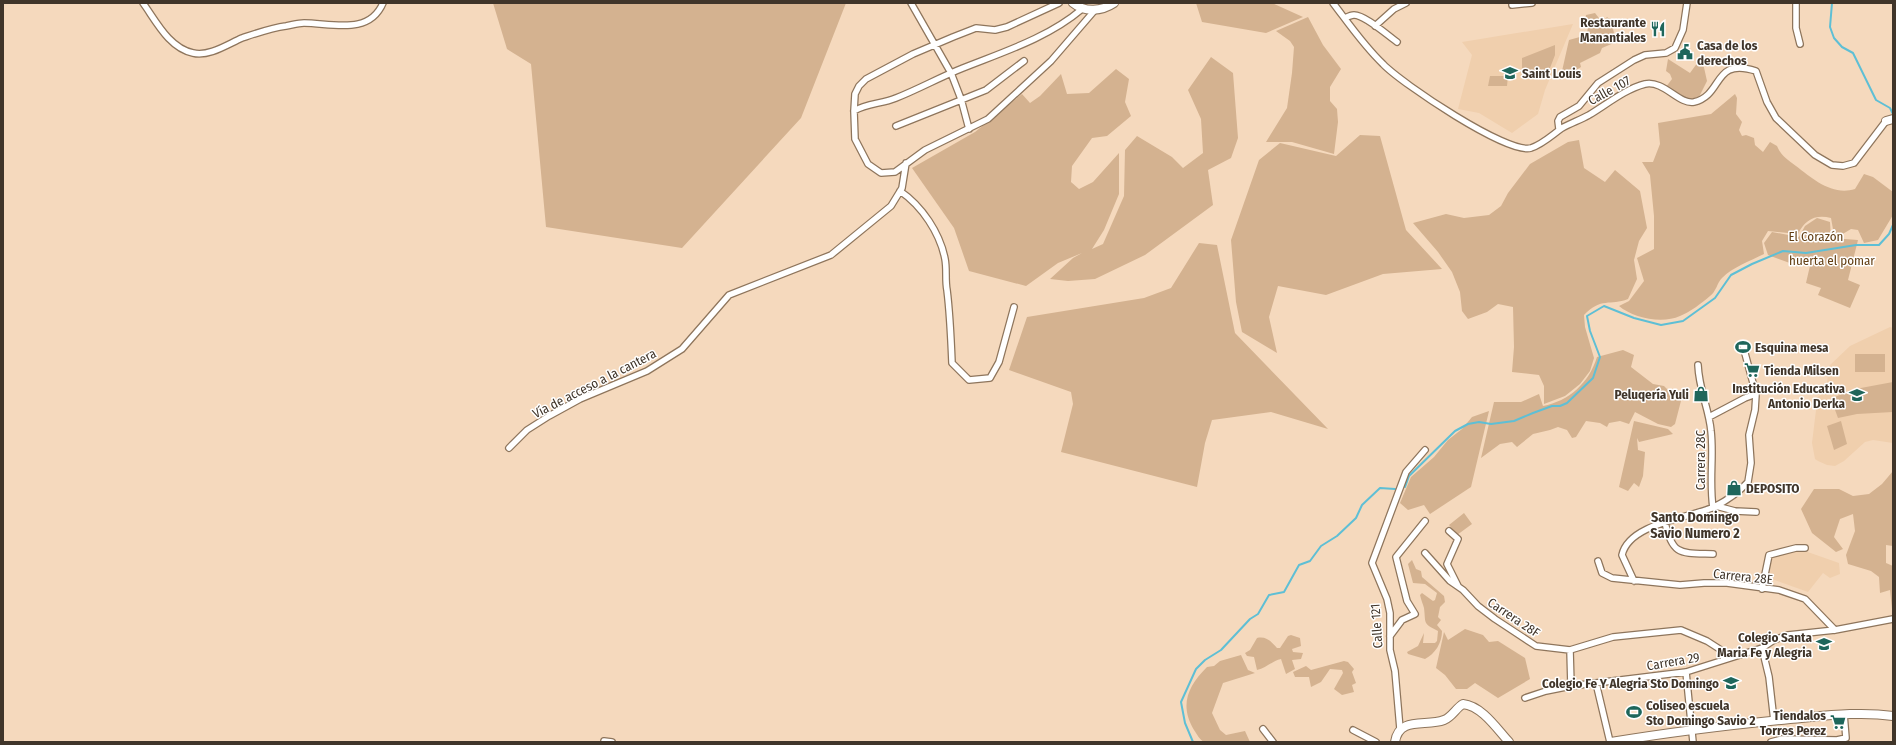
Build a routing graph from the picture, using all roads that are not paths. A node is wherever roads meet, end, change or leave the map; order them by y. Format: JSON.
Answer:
{"nodes":[{"id":1,"x":143,"y":3,"type":"edge"},
{"id":2,"x":383,"y":3,"type":"edge"},
{"id":3,"x":911,"y":3,"type":"edge"},
{"id":4,"x":1059,"y":3,"type":"edge"},
{"id":5,"x":1073,"y":3,"type":"edge"},
{"id":6,"x":1114,"y":3,"type":"edge"},
{"id":7,"x":1333,"y":3,"type":"edge"},
{"id":8,"x":1406,"y":3,"type":"edge"},
{"id":9,"x":1532,"y":3,"type":"edge"},
{"id":10,"x":1687,"y":3,"type":"edge"},
{"id":11,"x":1796,"y":3,"type":"edge"},
{"id":12,"x":1512,"y":5,"type":"dead end"},
{"id":13,"x":1082,"y":9,"type":"junction"},
{"id":14,"x":1095,"y":10,"type":"junction"},
{"id":15,"x":1345,"y":18,"type":"junction"},
{"id":16,"x":1375,"y":26,"type":"junction"},
{"id":17,"x":1397,"y":42,"type":"dead end"},
{"id":18,"x":1800,"y":44,"type":"dead end"},
{"id":19,"x":936,"y":45,"type":"junction"},
{"id":20,"x":1024,"y":61,"type":"dead end"},
{"id":21,"x":951,"y":73,"type":"junction"},
{"id":22,"x":961,"y":99,"type":"junction"},
{"id":23,"x":854,"y":111,"type":"junction"},
{"id":24,"x":1890,"y":120,"type":"edge"},
{"id":25,"x":896,"y":126,"type":"dead end"},
{"id":26,"x":1562,"y":128,"type":"junction"},
{"id":27,"x":969,"y":129,"type":"junction"},
{"id":28,"x":906,"y":163,"type":"junction"},
{"id":29,"x":900,"y":191,"type":"junction"},
{"id":30,"x":1014,"y":307,"type":"dead end"},
{"id":31,"x":1743,"y":346,"type":"dead end"},
{"id":32,"x":1698,"y":366,"type":"dead end"},
{"id":33,"x":1756,"y":394,"type":"junction"},
{"id":34,"x":1709,"y":417,"type":"junction"},
{"id":35,"x":509,"y":448,"type":"dead end"},
{"id":36,"x":1425,"y":450,"type":"dead end"},
{"id":37,"x":1714,"y":507,"type":"junction"},
{"id":38,"x":1756,"y":512,"type":"dead end"},
{"id":39,"x":1425,"y":521,"type":"dead end"},
{"id":40,"x":1665,"y":522,"type":"junction"},
{"id":41,"x":1450,"y":531,"type":"dead end"},
{"id":42,"x":1805,"y":548,"type":"dead end"},
{"id":43,"x":1425,"y":553,"type":"dead end"},
{"id":44,"x":1712,"y":554,"type":"dead end"},
{"id":45,"x":1598,"y":561,"type":"dead end"},
{"id":46,"x":1634,"y":581,"type":"junction"},
{"id":47,"x":1458,"y":586,"type":"junction"},
{"id":48,"x":1762,"y":589,"type":"junction"},
{"id":49,"x":1893,"y":619,"type":"edge"},
{"id":50,"x":1835,"y":630,"type":"junction"},
{"id":51,"x":1389,"y":638,"type":"junction"},
{"id":52,"x":1762,"y":648,"type":"junction"},
{"id":53,"x":1570,"y":650,"type":"junction"},
{"id":54,"x":1724,"y":660,"type":"junction"},
{"id":55,"x":1686,"y":672,"type":"junction"},
{"id":56,"x":1596,"y":683,"type":"junction"},
{"id":57,"x":1571,"y":686,"type":"junction"},
{"id":58,"x":1524,"y":698,"type":"dead end"},
{"id":59,"x":1844,"y":714,"type":"junction"},
{"id":60,"x":1893,"y":716,"type":"edge"},
{"id":61,"x":1774,"y":720,"type":"junction"},
{"id":62,"x":1263,"y":729,"type":"dead end"},
{"id":63,"x":1400,"y":729,"type":"junction"},
{"id":64,"x":1693,"y":729,"type":"junction"},
{"id":65,"x":1353,"y":730,"type":"dead end"},
{"id":66,"x":604,"y":741,"type":"dead end"},
{"id":67,"x":612,"y":742,"type":"edge"},
{"id":68,"x":1273,"y":742,"type":"edge"},
{"id":69,"x":1376,"y":742,"type":"edge"},
{"id":70,"x":1396,"y":742,"type":"edge"},
{"id":71,"x":1509,"y":742,"type":"edge"},
{"id":72,"x":1610,"y":742,"type":"edge"},
{"id":73,"x":1693,"y":742,"type":"edge"},
{"id":74,"x":1771,"y":742,"type":"edge"}],
"edges":[{"from":1,"to":2,"type":"street"},
{"from":3,"to":19,"type":"street"},
{"from":4,"to":19,"type":"street"},
{"from":5,"to":13,"type":"street"},
{"from":6,"to":14,"type":"street"},
{"from":7,"to":15,"type":"street","name":"Calle 107"},
{"from":8,"to":16,"type":"street"},
{"from":9,"to":12,"type":"street"},
{"from":10,"to":26,"type":"street"},
{"from":11,"to":18,"type":"street"},
{"from":13,"to":14,"type":"street"},
{"from":13,"to":21,"type":"street"},
{"from":14,"to":27,"type":"street"},
{"from":15,"to":16,"type":"street"},
{"from":15,"to":26,"type":"street","name":"Calle 107"},
{"from":16,"to":17,"type":"street"},
{"from":19,"to":21,"type":"street"},
{"from":19,"to":23,"type":"street"},
{"from":20,"to":22,"type":"street"},
{"from":21,"to":22,"type":"street"},
{"from":21,"to":23,"type":"street"},
{"from":22,"to":25,"type":"street"},
{"from":22,"to":27,"type":"street"},
{"from":23,"to":28,"type":"street"},
{"from":24,"to":26,"type":"street","name":"Calle 107"},
{"from":27,"to":28,"type":"street"},
{"from":28,"to":29,"type":"street","name":"Vía de acceso a la cantera"},
{"from":29,"to":30,"type":"street"},
{"from":29,"to":35,"type":"street","name":"Vía de acceso a la cantera"},
{"from":31,"to":33,"type":"street"},
{"from":32,"to":34,"type":"street","name":"Carrera 28C"},
{"from":33,"to":34,"type":"street"},
{"from":33,"to":37,"type":"street"},
{"from":34,"to":37,"type":"street","name":"Carrera 28C"},
{"from":36,"to":51,"type":"street","name":"Calle 121"},
{"from":37,"to":38,"type":"street"},
{"from":37,"to":40,"type":"street"},
{"from":39,"to":51,"type":"street"},
{"from":40,"to":44,"type":"street"},
{"from":40,"to":46,"type":"street"},
{"from":41,"to":47,"type":"street"},
{"from":42,"to":48,"type":"street"},
{"from":43,"to":47,"type":"street","name":"Carrera 28F"},
{"from":45,"to":46,"type":"street","name":"Carrera 28E"},
{"from":46,"to":48,"type":"street","name":"Carrera 28E"},
{"from":47,"to":53,"type":"street","name":"Carrera 28F"},
{"from":48,"to":50,"type":"street","name":"Carrera 28E"},
{"from":49,"to":50,"type":"street","name":"Carrera 29"},
{"from":50,"to":52,"type":"street","name":"Carrera 29"},
{"from":51,"to":63,"type":"street","name":"Calle 121"},
{"from":52,"to":54,"type":"street","name":"Carrera 29"},
{"from":52,"to":61,"type":"street"},
{"from":53,"to":54,"type":"street","name":"Carrera 28F"},
{"from":53,"to":57,"type":"street"},
{"from":54,"to":55,"type":"street","name":"Carrera 29"},
{"from":55,"to":56,"type":"street","name":"Carrera 29"},
{"from":55,"to":64,"type":"street"},
{"from":56,"to":57,"type":"street","name":"Carrera 29"},
{"from":56,"to":72,"type":"street"},
{"from":57,"to":58,"type":"street","name":"Carrera 29"},
{"from":59,"to":60,"type":"street"},
{"from":59,"to":61,"type":"street"},
{"from":59,"to":74,"type":"street"},
{"from":61,"to":64,"type":"street"},
{"from":62,"to":68,"type":"street"},
{"from":63,"to":70,"type":"street","name":"Calle 121"},
{"from":63,"to":71,"type":"street"},
{"from":64,"to":72,"type":"street"},
{"from":64,"to":73,"type":"street"},
{"from":65,"to":69,"type":"street"},
{"from":66,"to":67,"type":"street"}]}
